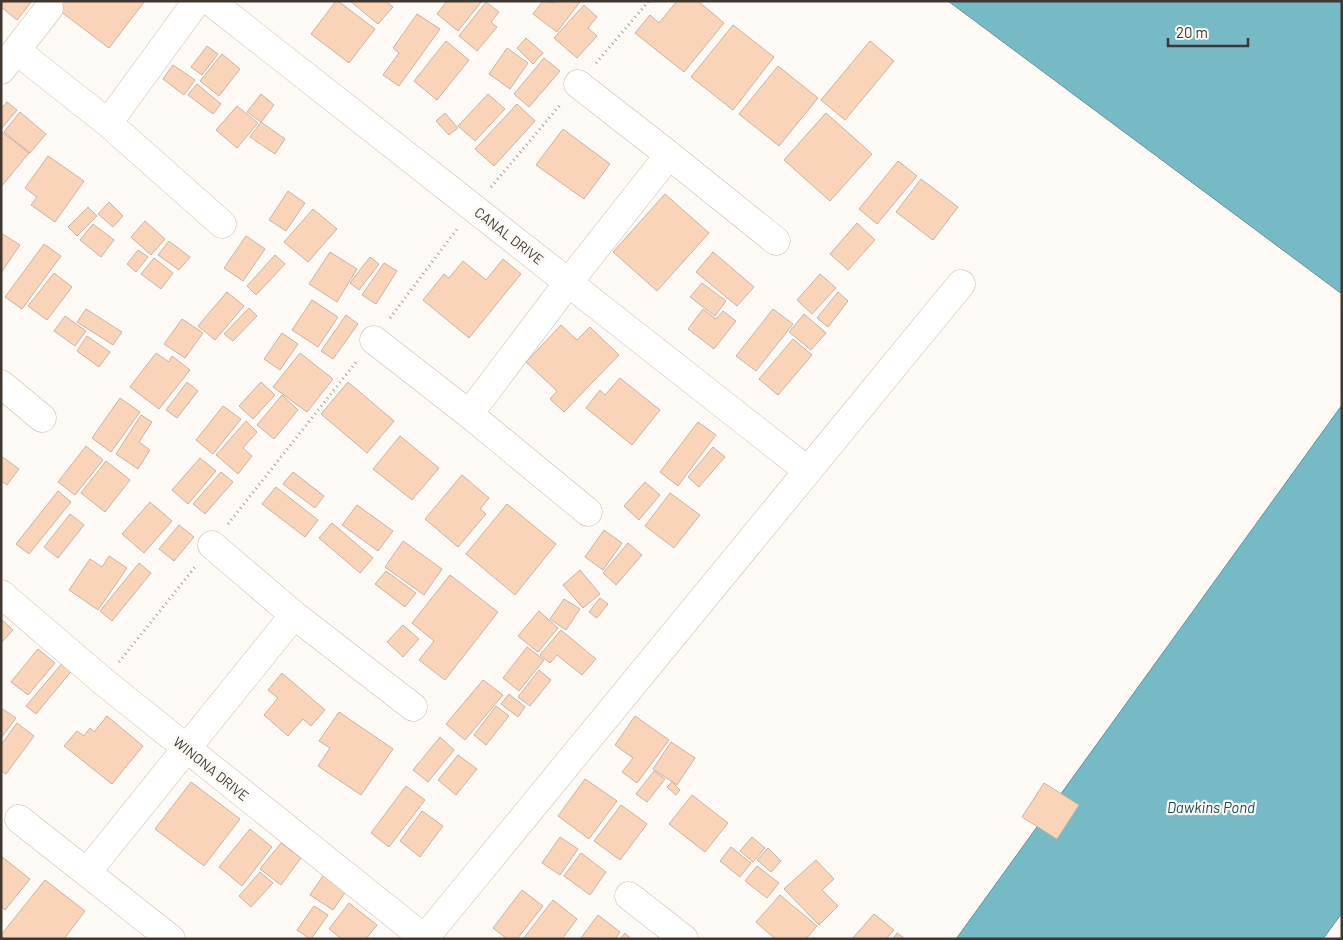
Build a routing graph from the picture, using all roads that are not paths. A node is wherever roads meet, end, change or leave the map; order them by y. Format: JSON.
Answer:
{"nodes":[{"id":1,"x":197,"y":1,"type":"edge"},
{"id":2,"x":210,"y":1,"type":"edge"},
{"id":3,"x":49,"y":8,"type":"dead end"},
{"id":4,"x":9,"y":61,"type":"edge"},
{"id":5,"x":578,"y":84,"type":"dead end"},
{"id":6,"x":108,"y":123,"type":"junction"},
{"id":7,"x":669,"y":155,"type":"junction"},
{"id":8,"x":222,"y":224,"type":"dead end"},
{"id":9,"x":776,"y":241,"type":"dead end"},
{"id":10,"x":568,"y":283,"type":"junction"},
{"id":11,"x":961,"y":284,"type":"dead end"},
{"id":12,"x":374,"y":340,"type":"dead end"},
{"id":13,"x":1,"y":384,"type":"edge"},
{"id":14,"x":469,"y":414,"type":"junction"},
{"id":15,"x":42,"y":418,"type":"dead end"},
{"id":16,"x":808,"y":471,"type":"junction"},
{"id":17,"x":588,"y":512,"type":"dead end"},
{"id":18,"x":212,"y":545,"type":"dead end"},
{"id":19,"x":1,"y":594,"type":"edge"},
{"id":20,"x":294,"y":615,"type":"junction"},
{"id":21,"x":413,"y":707,"type":"dead end"},
{"id":22,"x":186,"y":749,"type":"junction"},
{"id":23,"x":19,"y":819,"type":"dead end"},
{"id":24,"x":87,"y":872,"type":"junction"},
{"id":25,"x":629,"y":896,"type":"dead end"},
{"id":26,"x":170,"y":939,"type":"edge"},
{"id":27,"x":424,"y":939,"type":"edge"},
{"id":28,"x":684,"y":939,"type":"edge"}],
"edges":[{"from":1,"to":6,"type":"street"},
{"from":2,"to":10,"type":"street","name":"CANAL DRIVE"},
{"from":3,"to":4,"type":"street"},
{"from":4,"to":6,"type":"street"},
{"from":5,"to":7,"type":"street"},
{"from":6,"to":8,"type":"street"},
{"from":7,"to":9,"type":"street"},
{"from":7,"to":10,"type":"street"},
{"from":10,"to":14,"type":"street"},
{"from":10,"to":16,"type":"street","name":"CANAL DRIVE"},
{"from":11,"to":16,"type":"street"},
{"from":12,"to":14,"type":"street"},
{"from":13,"to":15,"type":"street"},
{"from":14,"to":17,"type":"street"},
{"from":16,"to":27,"type":"street"},
{"from":18,"to":20,"type":"street"},
{"from":19,"to":22,"type":"street","name":"WINONA DRIVE"},
{"from":20,"to":21,"type":"street"},
{"from":20,"to":22,"type":"street"},
{"from":22,"to":24,"type":"street"},
{"from":22,"to":27,"type":"street","name":"WINONA DRIVE"},
{"from":23,"to":24,"type":"street"},
{"from":24,"to":26,"type":"street"},
{"from":25,"to":28,"type":"street"}]}
